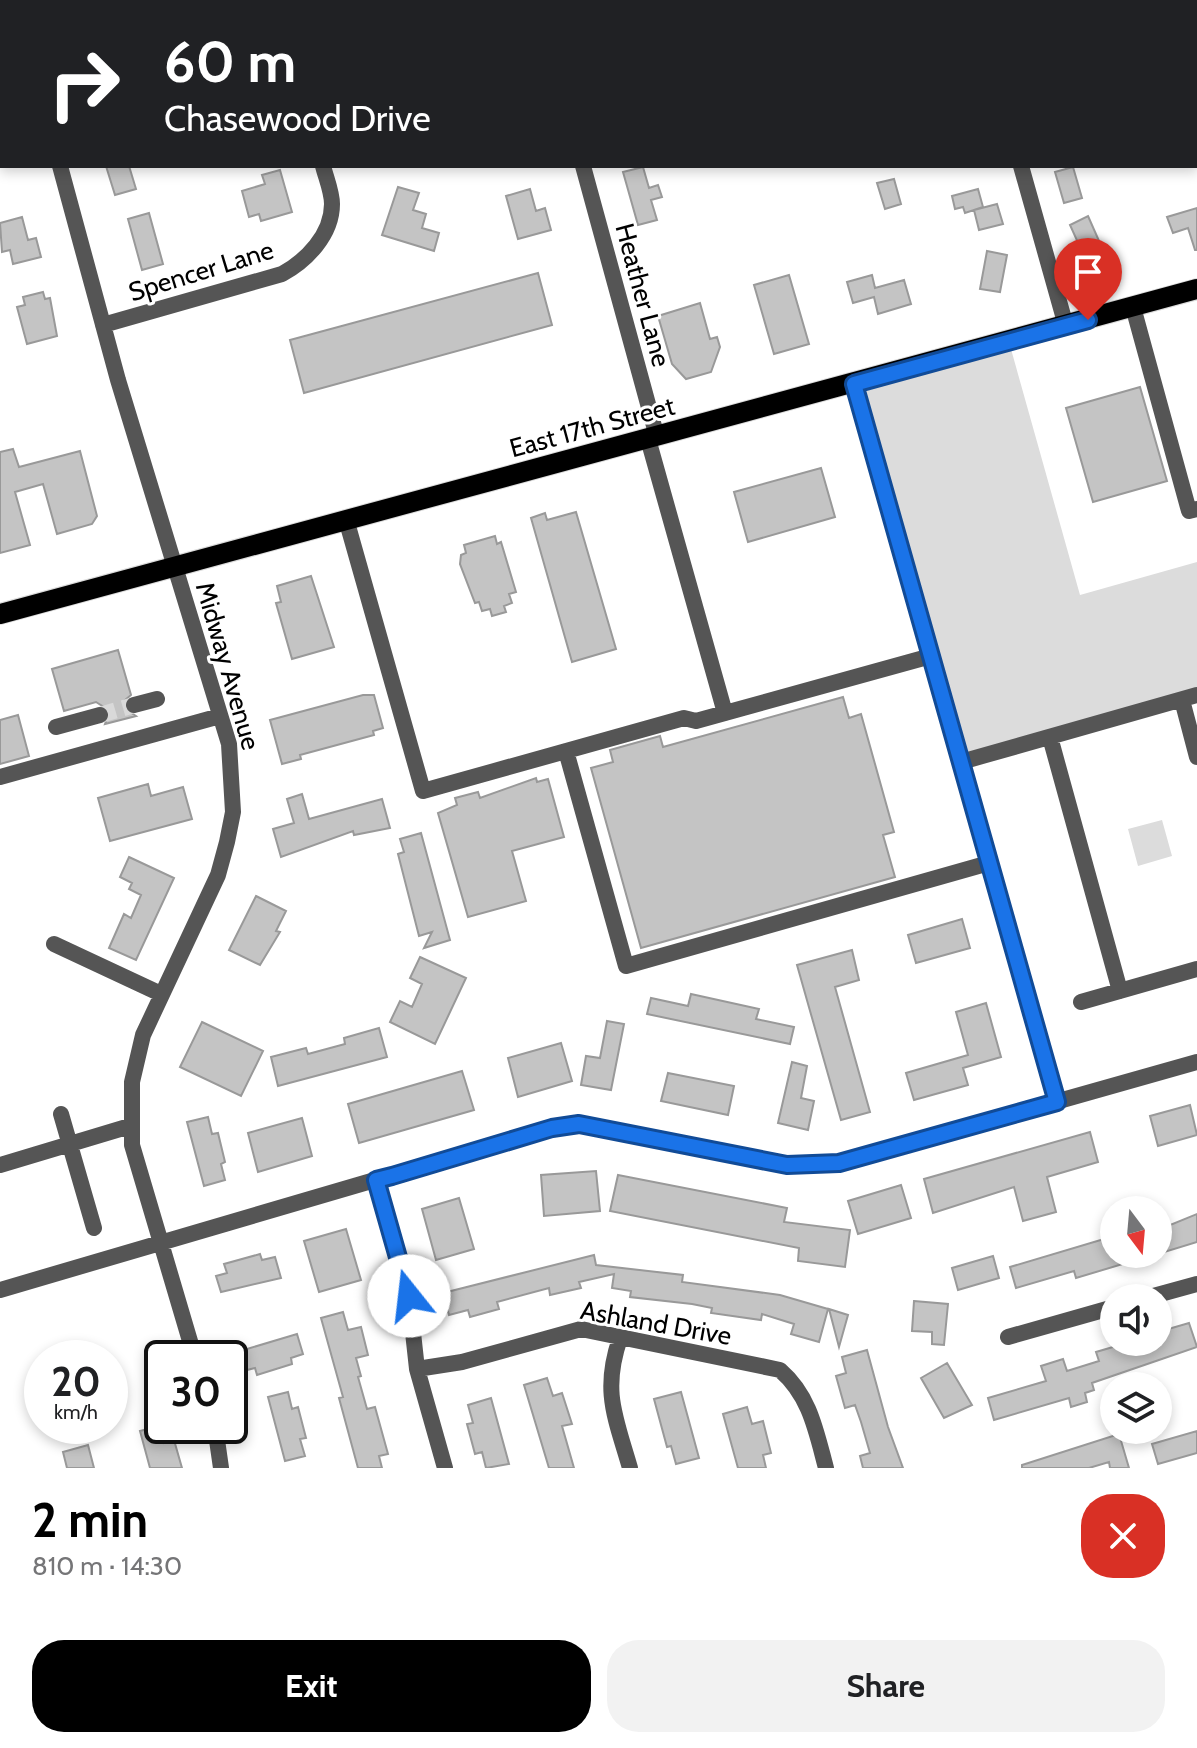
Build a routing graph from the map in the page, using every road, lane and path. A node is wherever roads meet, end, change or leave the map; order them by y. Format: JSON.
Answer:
{"nodes":[{"id":1,"x":61,"y":168,"type":"edge"},
{"id":2,"x":323,"y":168,"type":"edge"},
{"id":3,"x":584,"y":168,"type":"edge"},
{"id":4,"x":1022,"y":168,"type":"edge"},
{"id":5,"x":1197,"y":289,"type":"edge"},
{"id":6,"x":1133,"y":307,"type":"junction"},
{"id":7,"x":103,"y":325,"type":"junction"},
{"id":8,"x":1066,"y":326,"type":"junction"},
{"id":9,"x":854,"y":384,"type":"junction"},
{"id":10,"x":652,"y":438,"type":"junction"},
{"id":11,"x":1197,"y":509,"type":"edge"},
{"id":12,"x":346,"y":519,"type":"junction"},
{"id":13,"x":173,"y":567,"type":"junction"},
{"id":14,"x":0,"y":614,"type":"edge"},
{"id":15,"x":931,"y":656,"type":"junction"},
{"id":16,"x":1189,"y":697,"type":"edge"},
{"id":17,"x":157,"y":699,"type":"dead end"},
{"id":18,"x":134,"y":705,"type":"tunnel mouth"},
{"id":19,"x":725,"y":713,"type":"junction"},
{"id":20,"x":100,"y":715,"type":"tunnel mouth"},
{"id":21,"x":220,"y":716,"type":"junction"},
{"id":22,"x":56,"y":727,"type":"dead end"},
{"id":23,"x":1050,"y":737,"type":"junction"},
{"id":24,"x":566,"y":751,"type":"junction"},
{"id":25,"x":1197,"y":757,"type":"edge"},
{"id":26,"x":961,"y":762,"type":"junction"},
{"id":27,"x":0,"y":777,"type":"edge"},
{"id":28,"x":989,"y":863,"type":"junction"},
{"id":29,"x":54,"y":944,"type":"dead end"},
{"id":30,"x":1197,"y":969,"type":"edge"},
{"id":31,"x":1120,"y":991,"type":"junction"},
{"id":32,"x":161,"y":994,"type":"junction"},
{"id":33,"x":1081,"y":1002,"type":"dead end"},
{"id":34,"x":1197,"y":1062,"type":"edge"},
{"id":35,"x":1057,"y":1102,"type":"junction"},
{"id":36,"x":61,"y":1114,"type":"dead end"},
{"id":37,"x":130,"y":1126,"type":"junction"},
{"id":38,"x":70,"y":1144,"type":"junction"},
{"id":39,"x":0,"y":1165,"type":"edge"},
{"id":40,"x":376,"y":1180,"type":"junction"},
{"id":41,"x":94,"y":1228,"type":"dead end"},
{"id":42,"x":161,"y":1243,"type":"junction"},
{"id":43,"x":1197,"y":1284,"type":"edge"},
{"id":44,"x":0,"y":1290,"type":"edge"},
{"id":45,"x":1172,"y":1291,"type":"edge"},
{"id":46,"x":1100,"y":1311,"type":"edge"},
{"id":47,"x":1008,"y":1337,"type":"dead end"},
{"id":48,"x":620,"y":1338,"type":"junction"},
{"id":49,"x":190,"y":1340,"type":"edge"},
{"id":50,"x":417,"y":1369,"type":"junction"},
{"id":51,"x":218,"y":1444,"type":"edge"},
{"id":52,"x":221,"y":1468,"type":"edge"},
{"id":53,"x":445,"y":1468,"type":"edge"},
{"id":54,"x":630,"y":1468,"type":"edge"},
{"id":55,"x":826,"y":1468,"type":"edge"}],
"edges":[{"from":1,"to":7,"type":"street","name":"Midway Avenue"},
{"from":2,"to":7,"type":"street","name":"Spencer Lane"},
{"from":3,"to":10,"type":"street","name":"Heather Lane"},
{"from":4,"to":8,"type":"street"},
{"from":5,"to":6,"type":"main road","name":"East 17th Street"},
{"from":6,"to":8,"type":"main road","name":"East 17th Street"},
{"from":6,"to":11,"type":"street"},
{"from":7,"to":13,"type":"street","name":"Midway Avenue"},
{"from":8,"to":9,"type":"main road","name":"East 17th Street"},
{"from":9,"to":10,"type":"main road","name":"East 17th Street"},
{"from":9,"to":15,"type":"street"},
{"from":10,"to":12,"type":"main road","name":"East 17th Street"},
{"from":10,"to":19,"type":"street","name":"Heather Lane"},
{"from":12,"to":13,"type":"main road","name":"East 17th Street"},
{"from":12,"to":24,"type":"street"},
{"from":13,"to":14,"type":"main road","name":"East 17th Street"},
{"from":13,"to":21,"type":"street","name":"Midway Avenue"},
{"from":15,"to":19,"type":"street"},
{"from":15,"to":26,"type":"street"},
{"from":16,"to":23,"type":"street"},
{"from":16,"to":25,"type":"street"},
{"from":17,"to":18,"type":"street"},
{"from":19,"to":24,"type":"street"},
{"from":20,"to":22,"type":"street"},
{"from":21,"to":27,"type":"street"},
{"from":21,"to":32,"type":"street","name":"Midway Avenue"},
{"from":23,"to":26,"type":"street"},
{"from":23,"to":31,"type":"street"},
{"from":24,"to":28,"type":"street"},
{"from":26,"to":28,"type":"street"},
{"from":28,"to":35,"type":"street"},
{"from":29,"to":32,"type":"street"},
{"from":30,"to":31,"type":"street"},
{"from":31,"to":33,"type":"street"},
{"from":32,"to":37,"type":"street","name":"Midway Avenue"},
{"from":34,"to":35,"type":"street"},
{"from":35,"to":40,"type":"street"},
{"from":36,"to":38,"type":"street"},
{"from":37,"to":38,"type":"street"},
{"from":37,"to":42,"type":"street","name":"Midway Avenue"},
{"from":38,"to":39,"type":"street"},
{"from":38,"to":41,"type":"street"},
{"from":40,"to":42,"type":"street"},
{"from":40,"to":50,"type":"street"},
{"from":42,"to":44,"type":"street"},
{"from":42,"to":49,"type":"street","name":"Midway Avenue"},
{"from":43,"to":45,"type":"street"},
{"from":46,"to":47,"type":"street"},
{"from":48,"to":50,"type":"street","name":"Ashland Drive"},
{"from":48,"to":54,"type":"street"},
{"from":48,"to":55,"type":"street","name":"Ashland Drive"},
{"from":50,"to":53,"type":"street"},
{"from":51,"to":52,"type":"street"}]}
